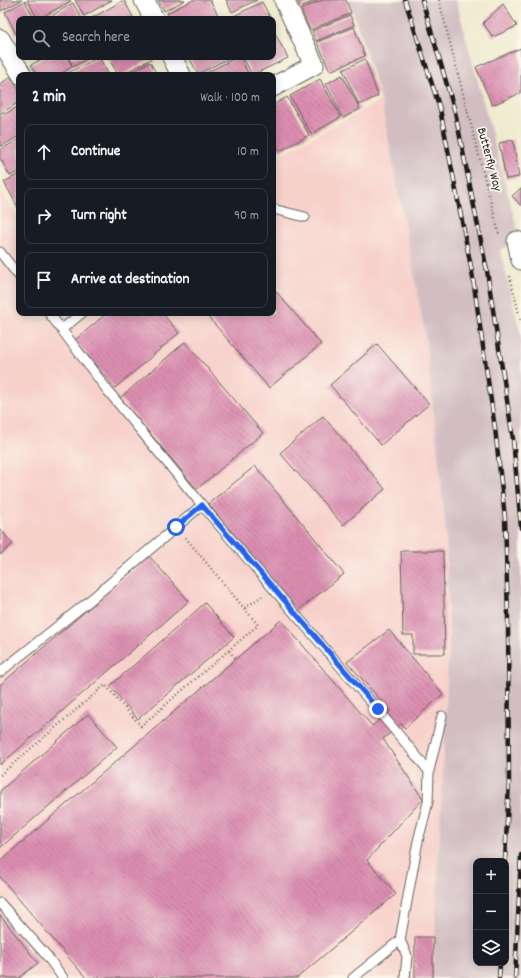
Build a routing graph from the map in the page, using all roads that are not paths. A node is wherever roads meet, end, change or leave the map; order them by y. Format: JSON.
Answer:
{"nodes":[{"id":1,"x":144,"y":0,"type":"edge"},
{"id":2,"x":284,"y":0,"type":"edge"},
{"id":3,"x":152,"y":16,"type":"edge"},
{"id":4,"x":0,"y":39,"type":"edge"},
{"id":5,"x":174,"y":60,"type":"edge"},
{"id":6,"x":20,"y":72,"type":"edge"},
{"id":7,"x":180,"y":72,"type":"edge"},
{"id":8,"x":276,"y":85,"type":"edge"},
{"id":9,"x":276,"y":210,"type":"edge"},
{"id":10,"x":305,"y":217,"type":"dead end"},
{"id":11,"x":509,"y":242,"type":"road end"},
{"id":12,"x":0,"y":252,"type":"edge"},
{"id":13,"x":515,"y":266,"type":"edge"},
{"id":14,"x":16,"y":272,"type":"edge"},
{"id":15,"x":51,"y":316,"type":"edge"},
{"id":16,"x":78,"y":316,"type":"edge"},
{"id":17,"x":62,"y":329,"type":"junction"},
{"id":18,"x":202,"y":505,"type":"junction"},
{"id":19,"x":0,"y":672,"type":"edge"},
{"id":20,"x":442,"y":716,"type":"dead end"},
{"id":21,"x":429,"y":772,"type":"junction"},
{"id":22,"x":0,"y":902,"type":"edge"},
{"id":23,"x":400,"y":940,"type":"junction"},
{"id":24,"x":63,"y":978,"type":"edge"},
{"id":25,"x":353,"y":978,"type":"edge"},
{"id":26,"x":405,"y":978,"type":"edge"}],
"edges":[{"from":1,"to":3,"type":"street"},
{"from":2,"to":8,"type":"street"},
{"from":4,"to":6,"type":"street"},
{"from":5,"to":7,"type":"street"},
{"from":9,"to":10,"type":"lane"},
{"from":11,"to":13,"type":"street"},
{"from":12,"to":14,"type":"lane"},
{"from":15,"to":17,"type":"lane"},
{"from":16,"to":17,"type":"lane"},
{"from":17,"to":18,"type":"lane"},
{"from":18,"to":19,"type":"lane"},
{"from":18,"to":21,"type":"lane"},
{"from":20,"to":21,"type":"lane"},
{"from":21,"to":23,"type":"lane"},
{"from":22,"to":24,"type":"lane"},
{"from":23,"to":25,"type":"lane"},
{"from":23,"to":26,"type":"lane"}]}
